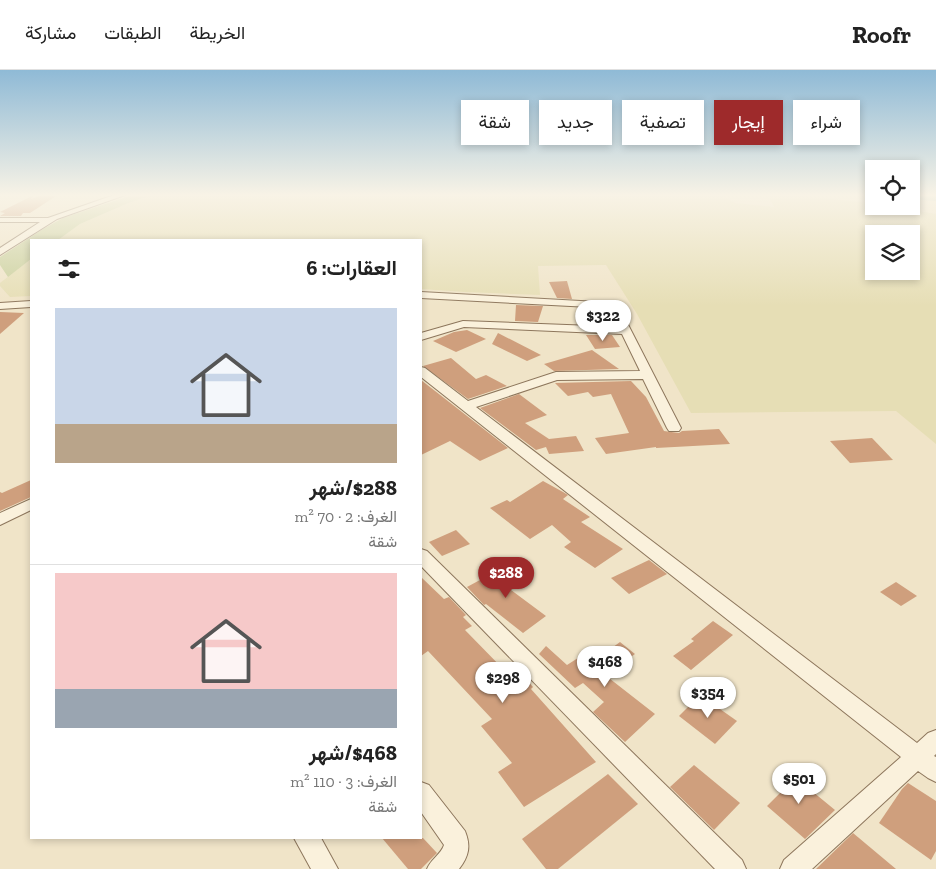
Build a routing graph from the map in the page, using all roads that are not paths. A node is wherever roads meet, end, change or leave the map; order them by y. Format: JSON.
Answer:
{"nodes":[{"id":1,"x":31,"y":231,"type":"edge"},
{"id":2,"x":0,"y":252,"type":"edge"},
{"id":3,"x":422,"y":295,"type":"edge"},
{"id":4,"x":30,"y":304,"type":"edge"},
{"id":5,"x":0,"y":306,"type":"edge"},
{"id":6,"x":625,"y":331,"type":"junction"},
{"id":7,"x":422,"y":336,"type":"edge"},
{"id":8,"x":422,"y":372,"type":"edge"},
{"id":9,"x":647,"y":375,"type":"junction"},
{"id":10,"x":466,"y":406,"type":"junction"},
{"id":11,"x":674,"y":428,"type":"dead end"},
{"id":12,"x":30,"y":505,"type":"edge"},
{"id":13,"x":0,"y":520,"type":"edge"},
{"id":14,"x":422,"y":556,"type":"edge"},
{"id":15,"x":936,"y":740,"type":"edge"},
{"id":16,"x":927,"y":764,"type":"edge"},
{"id":17,"x":422,"y":794,"type":"edge"},
{"id":18,"x":308,"y":839,"type":"edge"},
{"id":19,"x":325,"y":869,"type":"edge"},
{"id":20,"x":440,"y":869,"type":"edge"},
{"id":21,"x":733,"y":869,"type":"edge"},
{"id":22,"x":793,"y":869,"type":"edge"}],
"edges":[{"from":1,"to":2,"type":"street"},
{"from":3,"to":6,"type":"street"},
{"from":4,"to":5,"type":"street"},
{"from":6,"to":7,"type":"street"},
{"from":6,"to":9,"type":"street"},
{"from":8,"to":10,"type":"street"},
{"from":9,"to":10,"type":"street"},
{"from":9,"to":11,"type":"street"},
{"from":10,"to":16,"type":"street"},
{"from":12,"to":13,"type":"street"},
{"from":14,"to":21,"type":"street"},
{"from":15,"to":16,"type":"street"},
{"from":16,"to":22,"type":"street"},
{"from":17,"to":20,"type":"street"},
{"from":18,"to":19,"type":"street"}]}
